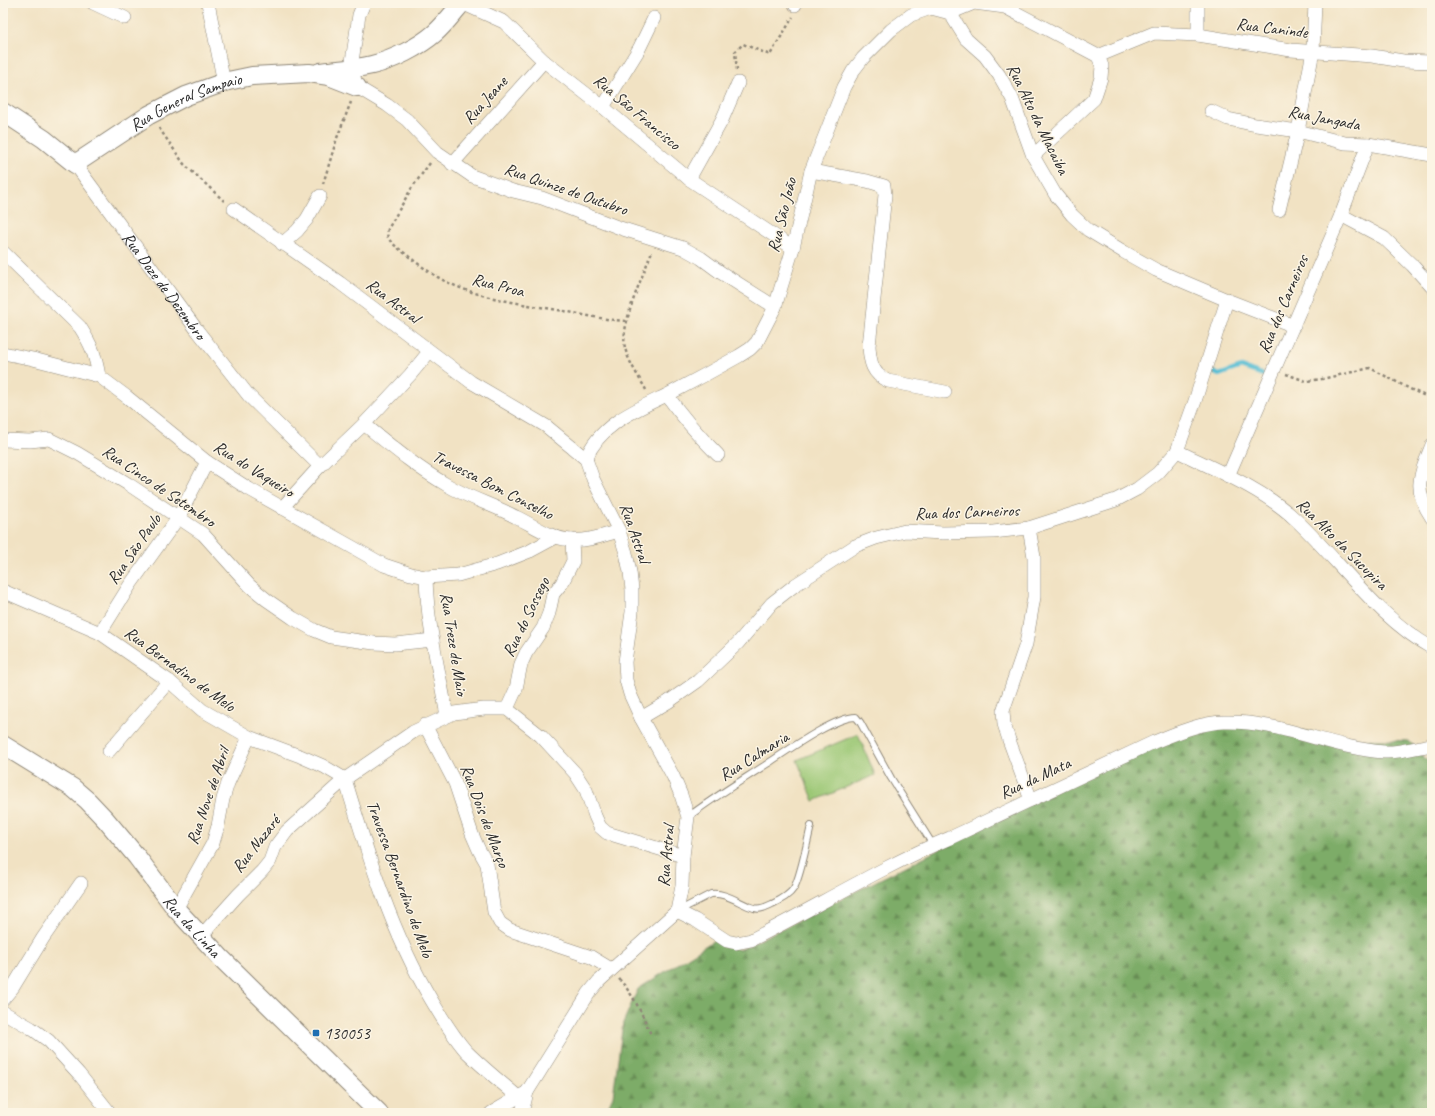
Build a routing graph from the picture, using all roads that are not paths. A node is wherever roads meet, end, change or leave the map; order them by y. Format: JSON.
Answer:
{"nodes":[{"id":1,"x":93,"y":3,"type":"edge"},
{"id":2,"x":208,"y":3,"type":"edge"},
{"id":3,"x":364,"y":3,"type":"edge"},
{"id":4,"x":1198,"y":3,"type":"edge"},
{"id":5,"x":1315,"y":3,"type":"edge"},
{"id":6,"x":460,"y":4,"type":"edge"},
{"id":7,"x":1006,"y":5,"type":"edge"},
{"id":8,"x":950,"y":14,"type":"junction"},
{"id":9,"x":125,"y":18,"type":"dead end"},
{"id":10,"x":654,"y":18,"type":"dead end"},
{"id":11,"x":1198,"y":35,"type":"junction"},
{"id":12,"x":1313,"y":51,"type":"junction"},
{"id":13,"x":1098,"y":56,"type":"junction"},
{"id":14,"x":544,"y":60,"type":"junction"},
{"id":15,"x":1432,"y":62,"type":"edge"},
{"id":16,"x":351,"y":68,"type":"junction"},
{"id":17,"x":309,"y":73,"type":"junction"},
{"id":18,"x":224,"y":83,"type":"junction"},
{"id":19,"x":738,"y":83,"type":"road end"},
{"id":20,"x":357,"y":87,"type":"junction"},
{"id":21,"x":604,"y":107,"type":"junction"},
{"id":22,"x":1210,"y":111,"type":"dead end"},
{"id":23,"x":3,"y":112,"type":"edge"},
{"id":24,"x":1298,"y":131,"type":"junction"},
{"id":25,"x":1368,"y":144,"type":"junction"},
{"id":26,"x":1432,"y":155,"type":"edge"},
{"id":27,"x":1033,"y":156,"type":"junction"},
{"id":28,"x":75,"y":164,"type":"junction"},
{"id":29,"x":452,"y":164,"type":"junction"},
{"id":30,"x":811,"y":171,"type":"junction"},
{"id":31,"x":689,"y":179,"type":"junction"},
{"id":32,"x":320,"y":196,"type":"road end"},
{"id":33,"x":234,"y":209,"type":"road end"},
{"id":34,"x":1279,"y":210,"type":"dead end"},
{"id":35,"x":1341,"y":216,"type":"junction"},
{"id":36,"x":282,"y":244,"type":"junction"},
{"id":37,"x":793,"y":248,"type":"junction"},
{"id":38,"x":3,"y":252,"type":"edge"},
{"id":39,"x":1432,"y":287,"type":"edge"},
{"id":40,"x":1227,"y":300,"type":"junction"},
{"id":41,"x":775,"y":307,"type":"junction"},
{"id":42,"x":1294,"y":326,"type":"junction"},
{"id":43,"x":429,"y":352,"type":"junction"},
{"id":44,"x":3,"y":353,"type":"edge"},
{"id":45,"x":99,"y":376,"type":"junction"},
{"id":46,"x":945,"y":392,"type":"dead end"},
{"id":47,"x":667,"y":395,"type":"junction"},
{"id":48,"x":364,"y":424,"type":"junction"},
{"id":49,"x":3,"y":440,"type":"edge"},
{"id":50,"x":1432,"y":445,"type":"edge"},
{"id":51,"x":1177,"y":451,"type":"junction"},
{"id":52,"x":718,"y":455,"type":"dead end"},
{"id":53,"x":586,"y":459,"type":"junction"},
{"id":54,"x":207,"y":462,"type":"junction"},
{"id":55,"x":320,"y":466,"type":"junction"},
{"id":56,"x":1228,"y":476,"type":"junction"},
{"id":57,"x":282,"y":508,"type":"junction"},
{"id":58,"x":178,"y":518,"type":"junction"},
{"id":59,"x":1432,"y":518,"type":"edge"},
{"id":60,"x":1029,"y":528,"type":"junction"},
{"id":61,"x":619,"y":531,"type":"junction"},
{"id":62,"x":556,"y":537,"type":"junction"},
{"id":63,"x":572,"y":540,"type":"junction"},
{"id":64,"x":426,"y":577,"type":"junction"},
{"id":65,"x":3,"y":591,"type":"edge"},
{"id":66,"x":100,"y":633,"type":"junction"},
{"id":67,"x":433,"y":640,"type":"junction"},
{"id":68,"x":1432,"y":648,"type":"edge"},
{"id":69,"x":169,"y":681,"type":"junction"},
{"id":70,"x":507,"y":709,"type":"junction"},
{"id":71,"x":447,"y":716,"type":"junction"},
{"id":72,"x":641,"y":718,"type":"junction"},
{"id":73,"x":425,"y":725,"type":"junction"},
{"id":74,"x":249,"y":737,"type":"junction"},
{"id":75,"x":3,"y":745,"type":"edge"},
{"id":76,"x":1432,"y":746,"type":"edge"},
{"id":77,"x":109,"y":751,"type":"dead end"},
{"id":78,"x":345,"y":779,"type":"junction"},
{"id":79,"x":1031,"y":800,"type":"junction"},
{"id":80,"x":688,"y":817,"type":"junction"},
{"id":81,"x":811,"y":826,"type":"dead end"},
{"id":82,"x":933,"y":845,"type":"junction"},
{"id":83,"x":683,"y":856,"type":"junction"},
{"id":84,"x":81,"y":883,"type":"dead end"},
{"id":85,"x":176,"y":909,"type":"junction"},
{"id":86,"x":677,"y":911,"type":"junction"},
{"id":87,"x":201,"y":936,"type":"junction"},
{"id":88,"x":611,"y":969,"type":"junction"},
{"id":89,"x":3,"y":999,"type":"edge"},
{"id":90,"x":3,"y":1012,"type":"edge"},
{"id":91,"x":523,"y":1095,"type":"junction"},
{"id":92,"x":110,"y":1113,"type":"edge"},
{"id":93,"x":379,"y":1113,"type":"edge"},
{"id":94,"x":491,"y":1113,"type":"edge"},
{"id":95,"x":522,"y":1113,"type":"edge"}],
"edges":[{"from":1,"to":9,"type":"street"},
{"from":2,"to":18,"type":"street"},
{"from":3,"to":16,"type":"street"},
{"from":4,"to":11,"type":"street"},
{"from":5,"to":12,"type":"street"},
{"from":6,"to":14,"type":"street","name":"Rua São Francisco"},
{"from":6,"to":16,"type":"street","name":"Rua General Sampaio"},
{"from":7,"to":8,"type":"street"},
{"from":7,"to":13,"type":"street"},
{"from":8,"to":27,"type":"street","name":"Rua Alto da Macaiba"},
{"from":8,"to":30,"type":"street","name":"Rua São João"},
{"from":10,"to":21,"type":"street"},
{"from":11,"to":12,"type":"street","name":"Rua Caninde"},
{"from":11,"to":13,"type":"street","name":"Rua Caninde"},
{"from":12,"to":15,"type":"street","name":"Rua Caninde"},
{"from":12,"to":24,"type":"street"},
{"from":13,"to":27,"type":"street"},
{"from":14,"to":21,"type":"street","name":"Rua São Francisco"},
{"from":14,"to":29,"type":"street","name":"Rua Jeane"},
{"from":16,"to":17,"type":"street","name":"Rua General Sampaio"},
{"from":16,"to":20,"type":"street"},
{"from":17,"to":18,"type":"street","name":"Rua General Sampaio"},
{"from":17,"to":20,"type":"street","name":"Rua General Sampaio"},
{"from":18,"to":28,"type":"street","name":"Rua General Sampaio"},
{"from":19,"to":31,"type":"street"},
{"from":20,"to":29,"type":"street","name":"Rua Quinze de Outubro"},
{"from":21,"to":31,"type":"street","name":"Rua São Francisco"},
{"from":22,"to":24,"type":"street","name":"Rua Jangada"},
{"from":23,"to":28,"type":"street","name":"Rua Doze de Dezembro"},
{"from":24,"to":25,"type":"street","name":"Rua Jangada"},
{"from":24,"to":34,"type":"street"},
{"from":25,"to":26,"type":"street","name":"Rua Jangada"},
{"from":25,"to":35,"type":"street","name":"Rua dos Carneiros"},
{"from":27,"to":40,"type":"street","name":"Rua Alto da Macaiba"},
{"from":28,"to":55,"type":"street","name":"Rua Doze de Dezembro"},
{"from":29,"to":41,"type":"street","name":"Rua Quinze de Outubro"},
{"from":30,"to":37,"type":"street","name":"Rua São João"},
{"from":30,"to":46,"type":"street"},
{"from":31,"to":37,"type":"street","name":"Rua São Francisco"},
{"from":32,"to":36,"type":"street"},
{"from":33,"to":36,"type":"street","name":"Rua Astral"},
{"from":35,"to":39,"type":"street"},
{"from":35,"to":42,"type":"street","name":"Rua dos Carneiros"},
{"from":36,"to":43,"type":"street","name":"Rua Astral"},
{"from":37,"to":41,"type":"street","name":"Rua São João"},
{"from":38,"to":45,"type":"street"},
{"from":40,"to":42,"type":"street","name":"Rua Alto da Macaiba"},
{"from":40,"to":51,"type":"street","name":"Rua dos Carneiros"},
{"from":41,"to":47,"type":"street","name":"Rua São João"},
{"from":42,"to":56,"type":"street","name":"Rua dos Carneiros"},
{"from":43,"to":48,"type":"street"},
{"from":43,"to":53,"type":"street","name":"Rua Astral"},
{"from":44,"to":45,"type":"street"},
{"from":45,"to":54,"type":"street","name":"Rua do Vaqueiro"},
{"from":47,"to":52,"type":"street"},
{"from":47,"to":53,"type":"street","name":"Rua São João"},
{"from":48,"to":55,"type":"street"},
{"from":48,"to":62,"type":"street","name":"Travessa Bom Conselho"},
{"from":49,"to":58,"type":"street","name":"Rua Cinco de Setembro"},
{"from":50,"to":59,"type":"street"},
{"from":51,"to":56,"type":"street","name":"Rua Alto da Sucupira"},
{"from":51,"to":60,"type":"street","name":"Rua dos Carneiros"},
{"from":53,"to":61,"type":"street","name":"Rua Astral"},
{"from":54,"to":57,"type":"street","name":"Rua do Vaqueiro"},
{"from":54,"to":58,"type":"street","name":"Rua São Paulo"},
{"from":55,"to":57,"type":"street"},
{"from":56,"to":68,"type":"street","name":"Rua Alto da Sucupira"},
{"from":57,"to":64,"type":"street","name":"Rua do Vaqueiro"},
{"from":58,"to":66,"type":"street","name":"Rua São Paulo"},
{"from":58,"to":67,"type":"street","name":"Rua Cinco de Setembro"},
{"from":60,"to":72,"type":"street","name":"Rua dos Carneiros"},
{"from":60,"to":79,"type":"street"},
{"from":61,"to":63,"type":"street","name":"Travessa Bom Conselho"},
{"from":61,"to":72,"type":"street","name":"Rua Astral"},
{"from":62,"to":63,"type":"street","name":"Travessa Bom Conselho"},
{"from":62,"to":64,"type":"street","name":"Rua do Vaqueiro"},
{"from":63,"to":70,"type":"street","name":"Rua do Sossego"},
{"from":64,"to":67,"type":"street","name":"Rua Treze de Maio"},
{"from":65,"to":66,"type":"street","name":"Rua Bernadino de Melo"},
{"from":66,"to":69,"type":"street","name":"Rua Bernadino de Melo"},
{"from":67,"to":71,"type":"street","name":"Rua Treze de Maio"},
{"from":69,"to":74,"type":"street","name":"Rua Bernadino de Melo"},
{"from":69,"to":77,"type":"street"},
{"from":70,"to":71,"type":"street"},
{"from":70,"to":83,"type":"street"},
{"from":71,"to":73,"type":"street"},
{"from":72,"to":80,"type":"street","name":"Rua Astral"},
{"from":73,"to":78,"type":"street"},
{"from":73,"to":88,"type":"street","name":"Rua Dois de Março"},
{"from":74,"to":78,"type":"street","name":"Rua Bernadino de Melo"},
{"from":74,"to":85,"type":"street","name":"Rua Nove de Abril"},
{"from":75,"to":85,"type":"street","name":"Rua da Linha"},
{"from":76,"to":79,"type":"street","name":"Rua da Mata"},
{"from":78,"to":87,"type":"street","name":"Rua Nazaré"},
{"from":78,"to":91,"type":"street","name":"Travessa Bernardino de Melo"},
{"from":79,"to":82,"type":"street","name":"Rua da Mata"},
{"from":80,"to":82,"type":"lane","name":"Rua Calmaria"},
{"from":80,"to":83,"type":"street","name":"Rua Astral"},
{"from":81,"to":86,"type":"lane"},
{"from":82,"to":86,"type":"street","name":"Rua da Mata"},
{"from":83,"to":86,"type":"street","name":"Rua Astral"},
{"from":84,"to":89,"type":"street"},
{"from":85,"to":87,"type":"street","name":"Rua da Linha"},
{"from":86,"to":88,"type":"street","name":"Rua Astral"},
{"from":87,"to":93,"type":"street","name":"Rua da Linha"},
{"from":88,"to":91,"type":"street","name":"Rua Astral"},
{"from":90,"to":92,"type":"street"},
{"from":91,"to":94,"type":"street","name":"Rua Astral"},
{"from":91,"to":95,"type":"street"}]}
